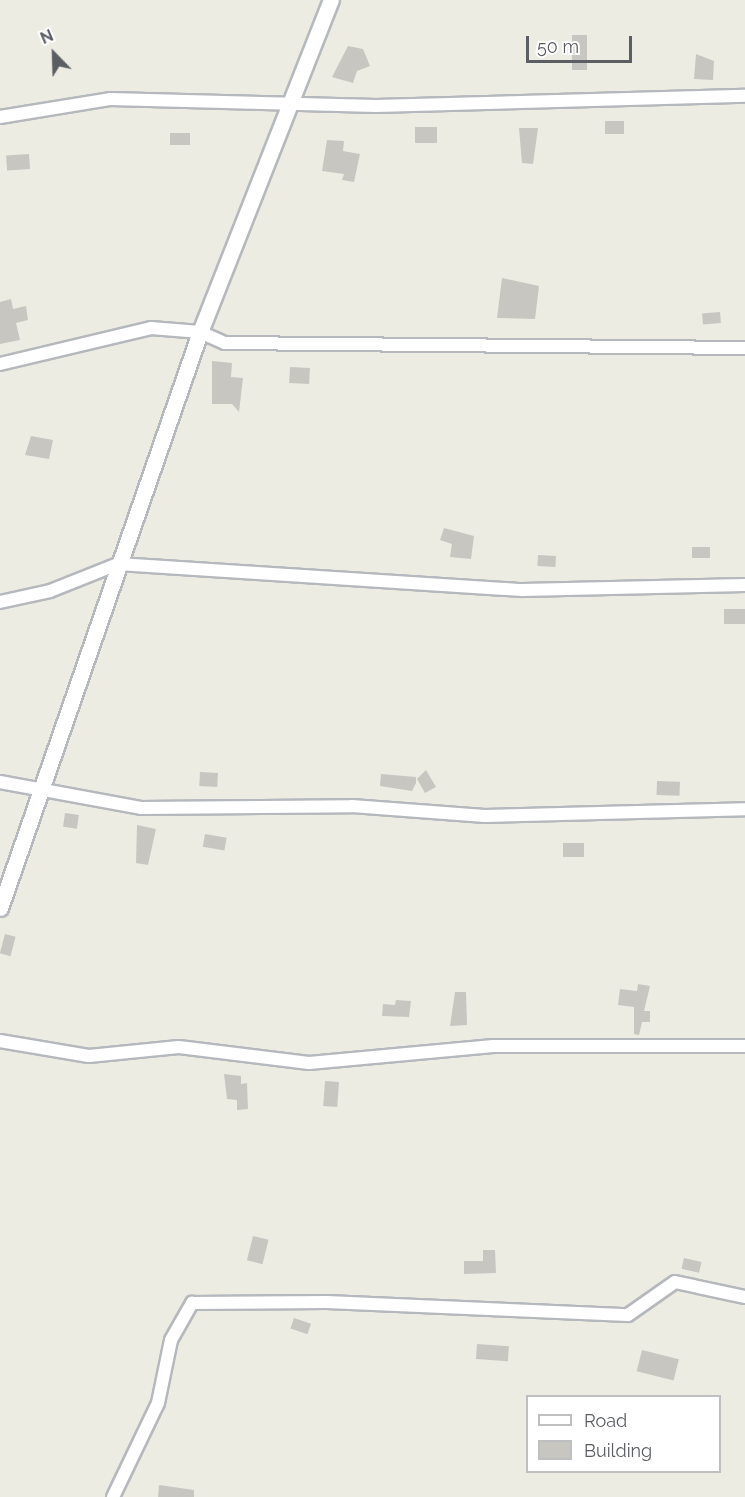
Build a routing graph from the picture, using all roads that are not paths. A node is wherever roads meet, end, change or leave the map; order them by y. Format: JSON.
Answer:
{"nodes":[{"id":1,"x":331,"y":0,"type":"edge"},
{"id":2,"x":745,"y":96,"type":"edge"},
{"id":3,"x":289,"y":103,"type":"junction"},
{"id":4,"x":0,"y":117,"type":"edge"},
{"id":5,"x":200,"y":332,"type":"junction"},
{"id":6,"x":745,"y":348,"type":"edge"},
{"id":7,"x":0,"y":364,"type":"edge"},
{"id":8,"x":118,"y":564,"type":"junction"},
{"id":9,"x":745,"y":585,"type":"edge"},
{"id":10,"x":0,"y":602,"type":"edge"},
{"id":11,"x":0,"y":782,"type":"edge"},
{"id":12,"x":40,"y":785,"type":"junction"},
{"id":13,"x":745,"y":809,"type":"edge"},
{"id":14,"x":0,"y":908,"type":"edge"},
{"id":15,"x":0,"y":1041,"type":"edge"},
{"id":16,"x":745,"y":1046,"type":"edge"},
{"id":17,"x":745,"y":1297,"type":"edge"},
{"id":18,"x":113,"y":1497,"type":"edge"}],
"edges":[{"from":1,"to":3,"type":"street"},
{"from":2,"to":3,"type":"street"},
{"from":3,"to":4,"type":"street"},
{"from":3,"to":5,"type":"street"},
{"from":5,"to":6,"type":"street"},
{"from":5,"to":7,"type":"street"},
{"from":5,"to":8,"type":"street"},
{"from":8,"to":9,"type":"street"},
{"from":8,"to":10,"type":"street"},
{"from":8,"to":12,"type":"street"},
{"from":11,"to":12,"type":"street"},
{"from":12,"to":13,"type":"street"},
{"from":12,"to":14,"type":"street"},
{"from":15,"to":16,"type":"street"},
{"from":17,"to":18,"type":"street"}]}
